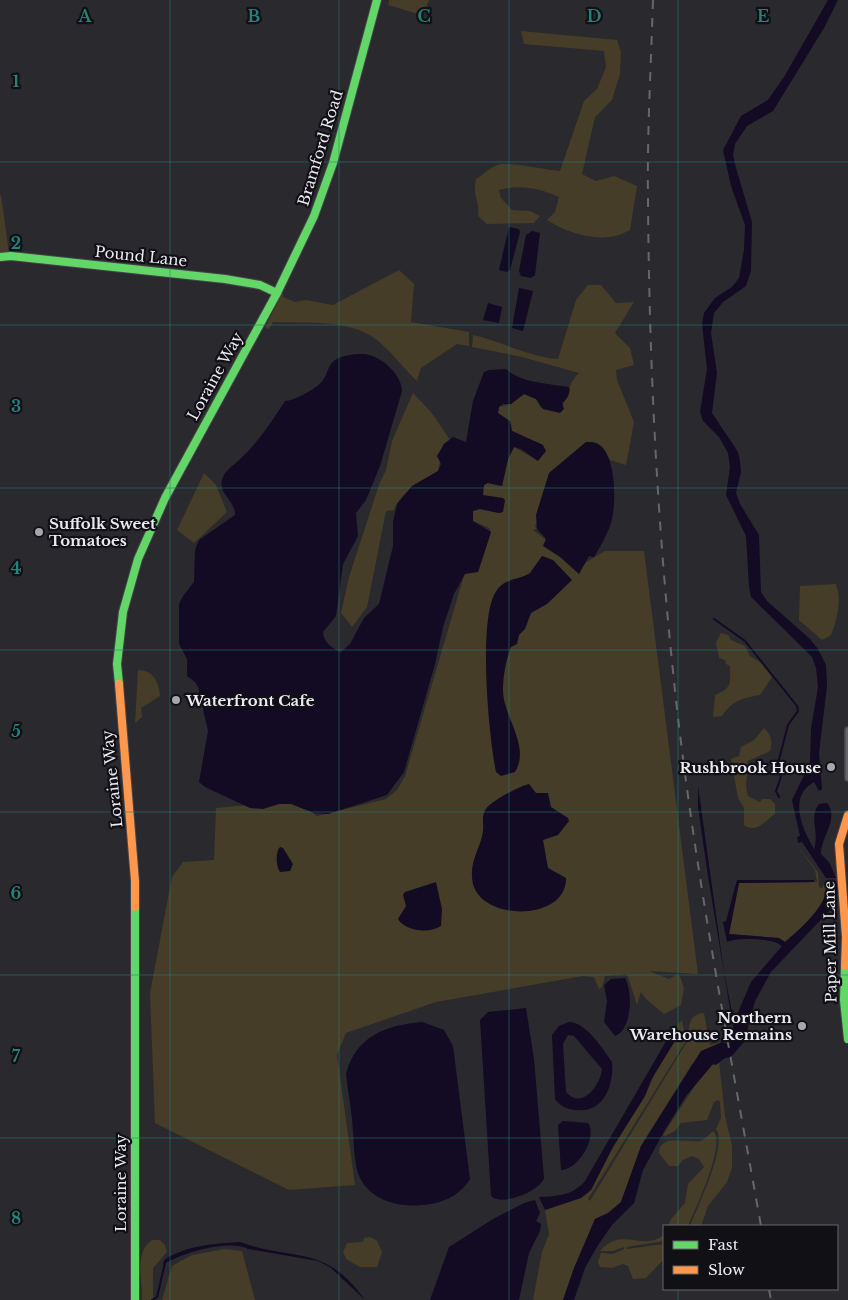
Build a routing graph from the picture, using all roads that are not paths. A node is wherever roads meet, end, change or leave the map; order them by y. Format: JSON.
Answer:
{"nodes":[{"id":1,"x":375,"y":2,"type":"edge"},
{"id":2,"x":0,"y":257,"type":"edge"},
{"id":3,"x":277,"y":293,"type":"junction"},
{"id":4,"x":848,"y":730,"type":"edge"},
{"id":5,"x":848,"y":778,"type":"edge"},
{"id":6,"x":848,"y":815,"type":"edge"},
{"id":7,"x":848,"y":1039,"type":"edge"},
{"id":8,"x":135,"y":1300,"type":"edge"}],
"edges":[{"from":1,"to":3,"type":"main road","name":"Bramford Road"},
{"from":2,"to":3,"type":"main road","name":"Pound Lane"},
{"from":3,"to":8,"type":"main road","name":"Loraine Way"},
{"from":4,"to":5,"type":"street"},
{"from":6,"to":7,"type":"main road","name":"Paper Mill Lane"}]}
